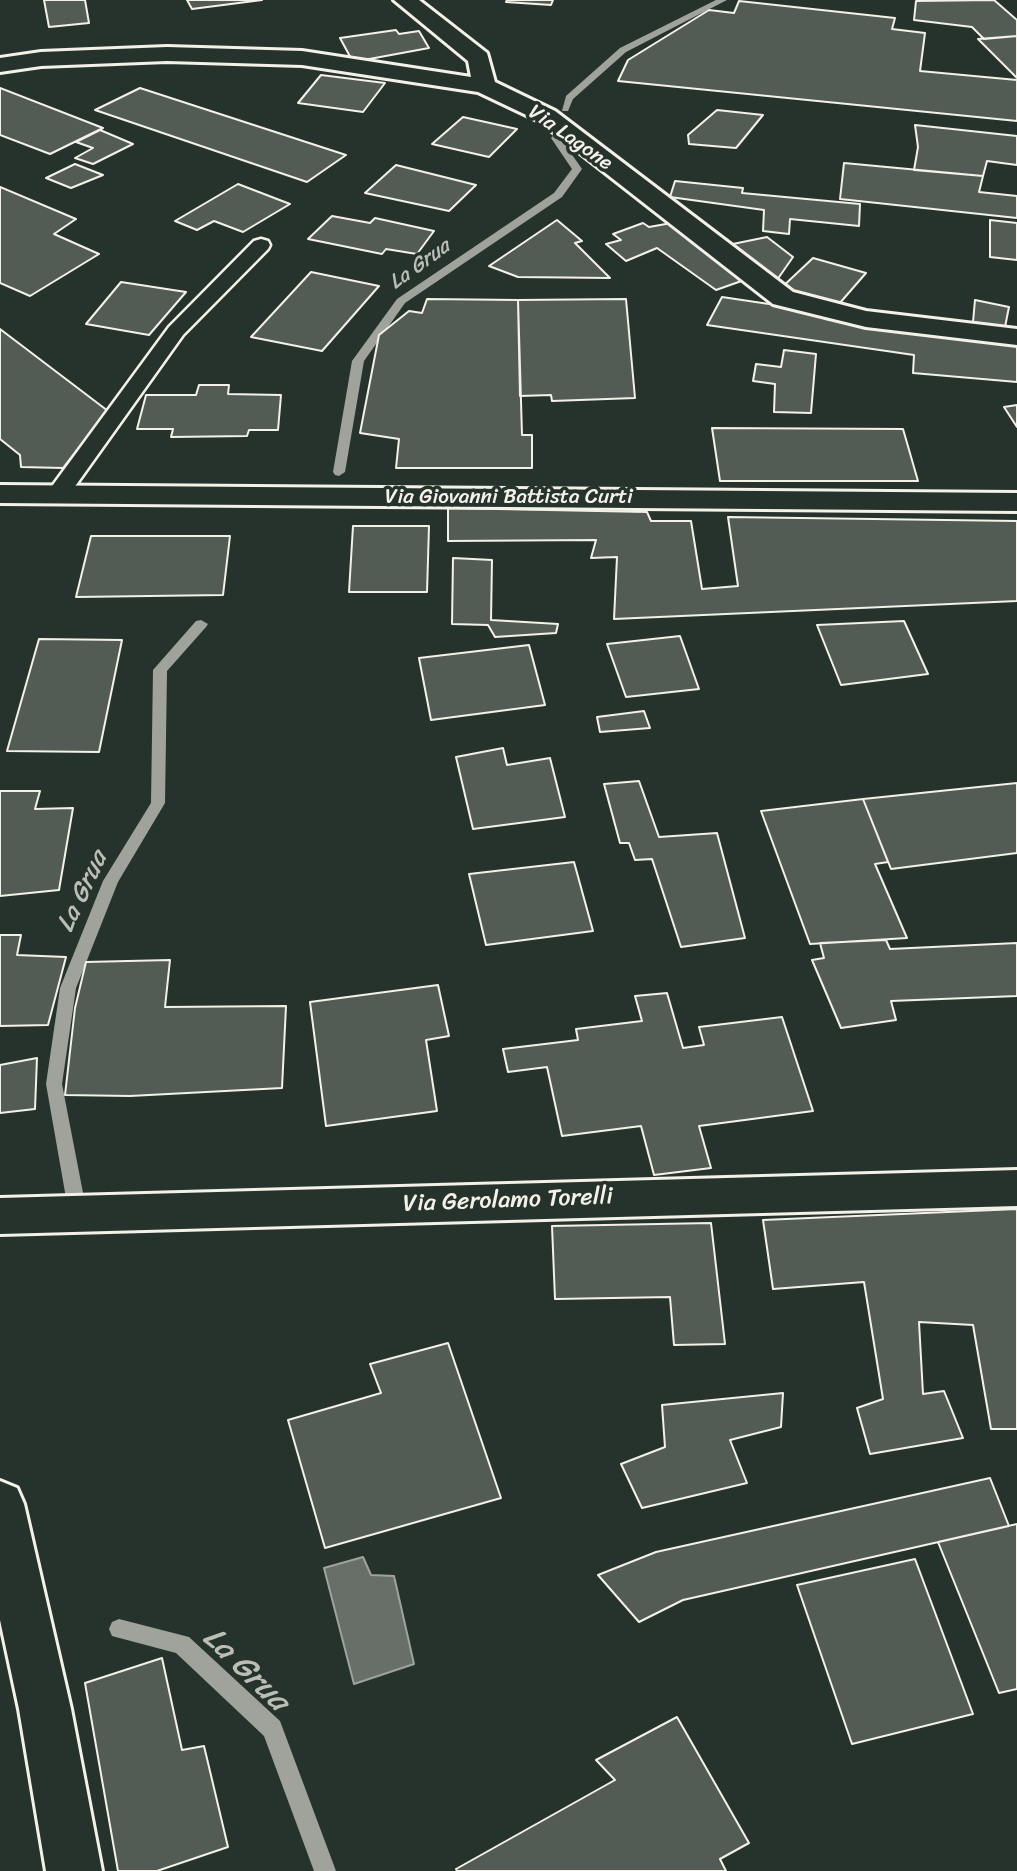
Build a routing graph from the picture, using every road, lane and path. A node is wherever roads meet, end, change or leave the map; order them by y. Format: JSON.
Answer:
{"nodes":[{"id":1,"x":405,"y":0,"type":"edge"},
{"id":2,"x":0,"y":65,"type":"edge"},
{"id":3,"x":484,"y":86,"type":"junction"},
{"id":4,"x":261,"y":245,"type":"dead end"},
{"id":5,"x":1017,"y":337,"type":"edge"},
{"id":6,"x":0,"y":494,"type":"edge"},
{"id":7,"x":58,"y":494,"type":"junction"},
{"id":8,"x":1017,"y":502,"type":"edge"},
{"id":9,"x":1017,"y":1188,"type":"edge"},
{"id":10,"x":0,"y":1216,"type":"edge"},
{"id":11,"x":0,"y":1504,"type":"edge"},
{"id":12,"x":74,"y":1871,"type":"edge"}],
"edges":[{"from":1,"to":3,"type":"street"},
{"from":2,"to":3,"type":"street","name":"Via Lagone"},
{"from":3,"to":5,"type":"street","name":"Via Lagone"},
{"from":4,"to":7,"type":"lane"},
{"from":6,"to":7,"type":"street","name":"Via Giovanni Battista Curti"},
{"from":7,"to":8,"type":"street","name":"Via Giovanni Battista Curti"},
{"from":9,"to":10,"type":"street","name":"Via Gerolamo Torelli"},
{"from":11,"to":12,"type":"street"}]}
